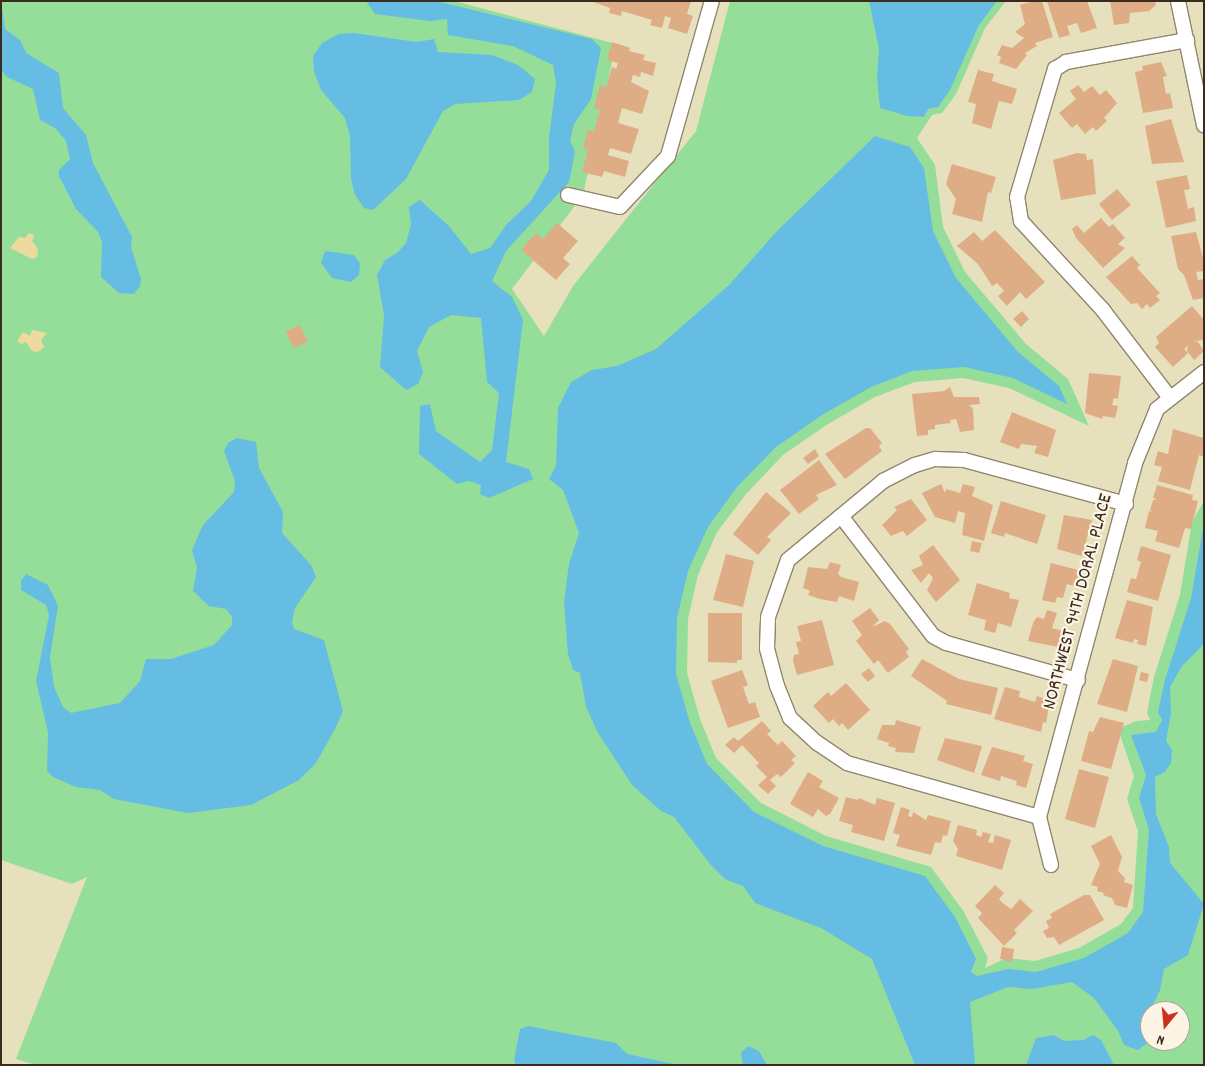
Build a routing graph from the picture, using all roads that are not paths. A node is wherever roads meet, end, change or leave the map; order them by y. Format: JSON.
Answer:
{"nodes":[{"id":1,"x":712,"y":1,"type":"edge"},
{"id":2,"x":1178,"y":1,"type":"edge"},
{"id":3,"x":1187,"y":40,"type":"junction"},
{"id":4,"x":1204,"y":125,"type":"edge"},
{"id":5,"x":568,"y":195,"type":"dead end"},
{"id":6,"x":1204,"y":372,"type":"edge"},
{"id":7,"x":1170,"y":398,"type":"junction"},
{"id":8,"x":1126,"y":504,"type":"junction"},
{"id":9,"x":841,"y":516,"type":"junction"},
{"id":10,"x":1078,"y":680,"type":"junction"},
{"id":11,"x":1038,"y":817,"type":"junction"},
{"id":12,"x":1051,"y":865,"type":"dead end"}],
"edges":[{"from":1,"to":5,"type":"street"},
{"from":2,"to":3,"type":"street"},
{"from":3,"to":4,"type":"street"},
{"from":3,"to":7,"type":"street"},
{"from":6,"to":7,"type":"street","name":"NORTHWEST 94TH DORAL PLACE"},
{"from":7,"to":8,"type":"street","name":"NORTHWEST 94TH DORAL PLACE"},
{"from":8,"to":9,"type":"street"},
{"from":8,"to":10,"type":"street","name":"NORTHWEST 94TH DORAL PLACE"},
{"from":9,"to":10,"type":"street"},
{"from":9,"to":11,"type":"street"},
{"from":10,"to":11,"type":"street","name":"NORTHWEST 94TH DORAL PLACE"},
{"from":11,"to":12,"type":"street"}]}
